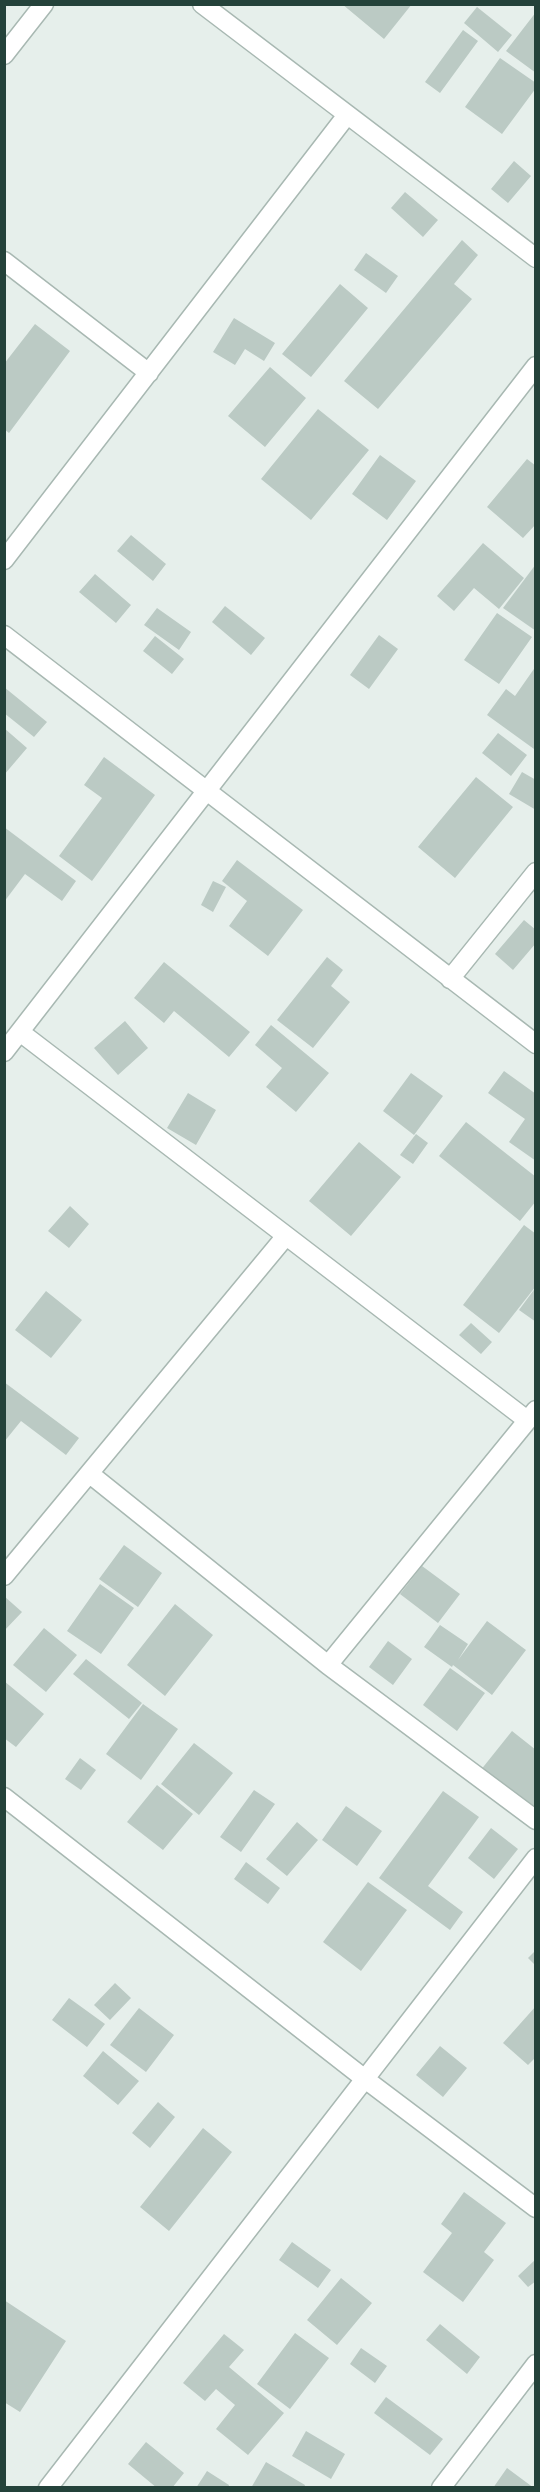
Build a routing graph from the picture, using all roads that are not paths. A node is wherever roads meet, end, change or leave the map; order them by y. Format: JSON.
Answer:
{"nodes":[{"id":1,"x":44,"y":4,"type":"edge"},
{"id":2,"x":202,"y":4,"type":"edge"},
{"id":3,"x":4,"y":55,"type":"edge"},
{"id":4,"x":347,"y":115,"type":"junction"},
{"id":5,"x":536,"y":258,"type":"edge"},
{"id":6,"x":4,"y":261,"type":"edge"},
{"id":7,"x":536,"y":366,"type":"edge"},
{"id":8,"x":149,"y":372,"type":"junction"},
{"id":9,"x":4,"y":560,"type":"edge"},
{"id":10,"x":4,"y":635,"type":"edge"},
{"id":11,"x":208,"y":791,"type":"junction"},
{"id":12,"x":536,"y":872,"type":"edge"},
{"id":13,"x":450,"y":979,"type":"junction"},
{"id":14,"x":20,"y":1032,"type":"junction"},
{"id":15,"x":536,"y":1044,"type":"edge"},
{"id":16,"x":4,"y":1053,"type":"edge"},
{"id":17,"x":285,"y":1237,"type":"junction"},
{"id":18,"x":531,"y":1415,"type":"edge"},
{"id":19,"x":90,"y":1474,"type":"junction"},
{"id":20,"x":4,"y":1576,"type":"edge"},
{"id":21,"x":328,"y":1665,"type":"junction"},
{"id":22,"x":4,"y":1797,"type":"edge"},
{"id":23,"x":536,"y":1820,"type":"edge"},
{"id":24,"x":536,"y":1858,"type":"edge"},
{"id":25,"x":365,"y":2079,"type":"junction"},
{"id":26,"x":536,"y":2208,"type":"edge"},
{"id":27,"x":536,"y":2364,"type":"edge"},
{"id":28,"x":48,"y":2487,"type":"edge"},
{"id":29,"x":441,"y":2487,"type":"edge"}],
"edges":[{"from":1,"to":3,"type":"street"},
{"from":2,"to":4,"type":"street"},
{"from":4,"to":5,"type":"street"},
{"from":4,"to":8,"type":"street"},
{"from":6,"to":8,"type":"street"},
{"from":7,"to":11,"type":"street"},
{"from":8,"to":9,"type":"street"},
{"from":10,"to":11,"type":"street"},
{"from":11,"to":13,"type":"street"},
{"from":11,"to":14,"type":"street"},
{"from":12,"to":13,"type":"street"},
{"from":13,"to":15,"type":"street"},
{"from":14,"to":16,"type":"street"},
{"from":14,"to":17,"type":"street"},
{"from":17,"to":18,"type":"street"},
{"from":17,"to":19,"type":"street"},
{"from":18,"to":21,"type":"street"},
{"from":19,"to":20,"type":"street"},
{"from":19,"to":21,"type":"street"},
{"from":21,"to":23,"type":"street"},
{"from":22,"to":25,"type":"street"},
{"from":24,"to":25,"type":"street"},
{"from":25,"to":26,"type":"street"},
{"from":25,"to":28,"type":"street"},
{"from":27,"to":29,"type":"street"}]}
